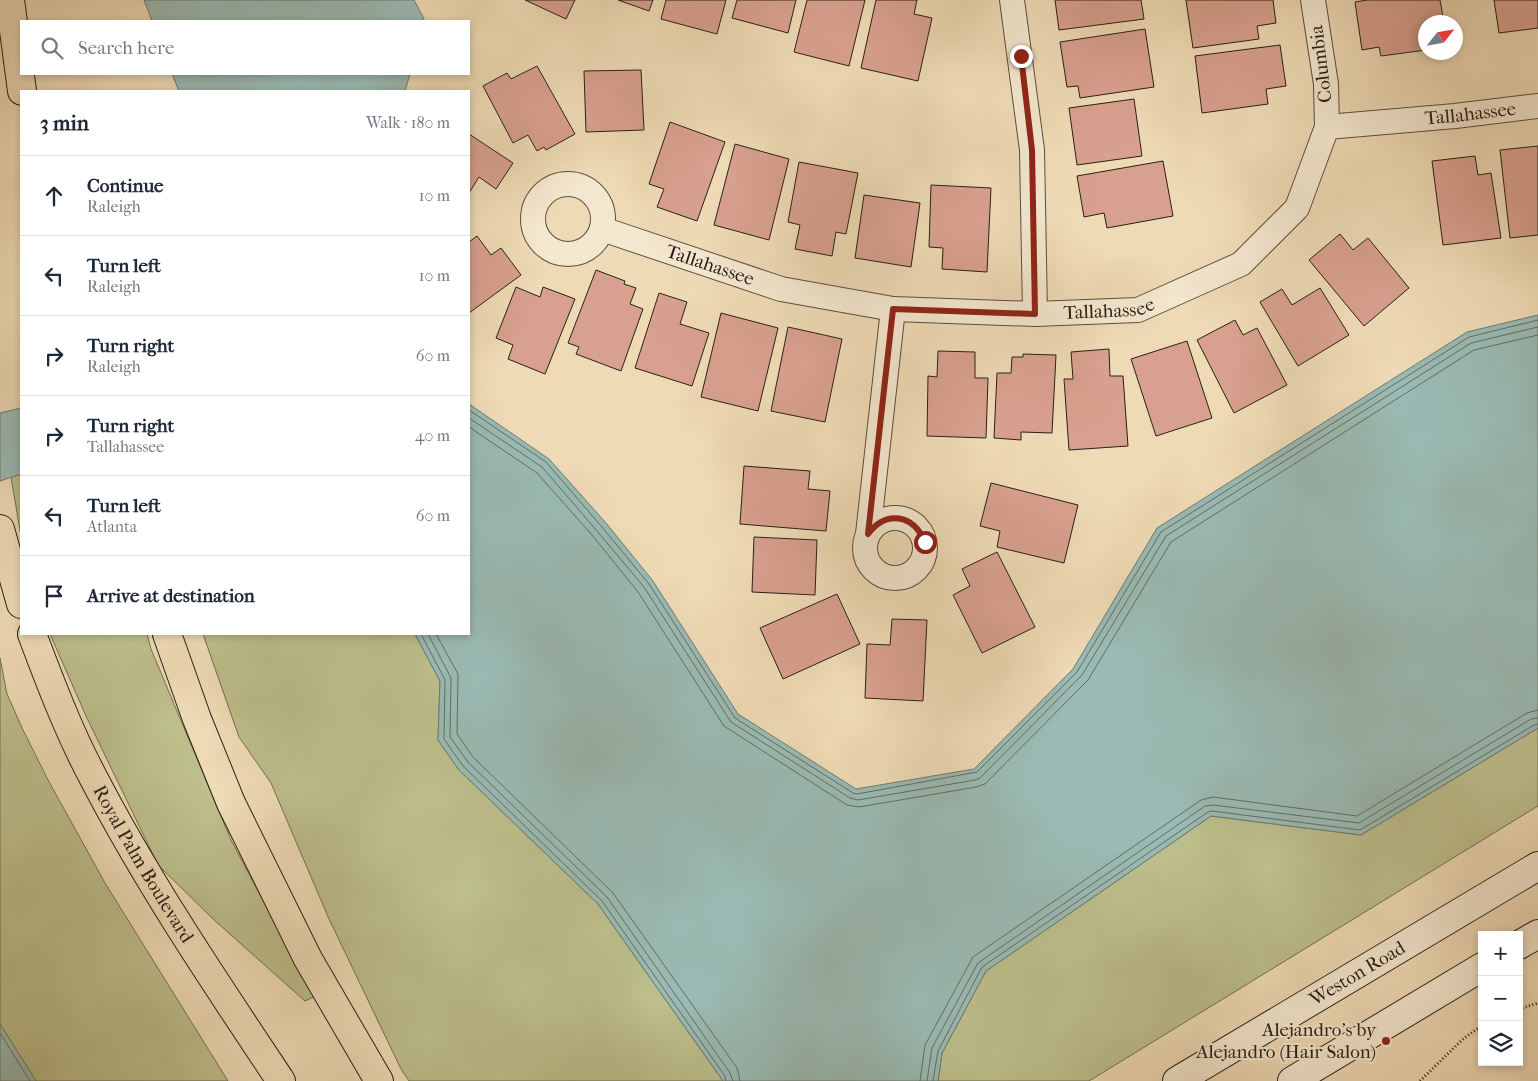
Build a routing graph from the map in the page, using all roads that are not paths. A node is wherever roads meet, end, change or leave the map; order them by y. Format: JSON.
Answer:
{"nodes":[{"id":1,"x":10,"y":0,"type":"edge"},
{"id":2,"x":1012,"y":0,"type":"edge"},
{"id":3,"x":1313,"y":0,"type":"edge"},
{"id":4,"x":22,"y":90,"type":"edge"},
{"id":5,"x":1538,"y":106,"type":"edge"},
{"id":6,"x":1328,"y":128,"type":"junction"},
{"id":7,"x":602,"y":229,"type":"dead end"},
{"id":8,"x":893,"y":309,"type":"junction"},
{"id":9,"x":1035,"y":314,"type":"junction"},
{"id":10,"x":0,"y":529,"type":"edge"},
{"id":11,"x":868,"y":534,"type":"dead end"},
{"id":12,"x":20,"y":600,"type":"edge"},
{"id":13,"x":32,"y":635,"type":"edge"},
{"id":14,"x":167,"y":635,"type":"edge"},
{"id":15,"x":1538,"y":866,"type":"edge"},
{"id":16,"x":1538,"y":934,"type":"edge"},
{"id":17,"x":1523,"y":943,"type":"edge"},
{"id":18,"x":1478,"y":970,"type":"edge"},
{"id":19,"x":282,"y":1081,"type":"edge"},
{"id":20,"x":380,"y":1081,"type":"edge"},
{"id":21,"x":1177,"y":1081,"type":"edge"},
{"id":22,"x":1292,"y":1081,"type":"edge"}],
"edges":[{"from":1,"to":4,"type":"main road"},
{"from":2,"to":9,"type":"street"},
{"from":3,"to":6,"type":"street","name":"Columbia"},
{"from":5,"to":6,"type":"street","name":"Tallahassee"},
{"from":6,"to":9,"type":"street","name":"Tallahassee"},
{"from":7,"to":8,"type":"street","name":"Tallahassee"},
{"from":8,"to":9,"type":"street","name":"Tallahassee"},
{"from":8,"to":11,"type":"street"},
{"from":10,"to":12,"type":"main road"},
{"from":13,"to":19,"type":"main road","name":"Royal Palm Boulevard"},
{"from":14,"to":20,"type":"main road"},
{"from":15,"to":21,"type":"main road","name":"Weston Road"},
{"from":16,"to":17,"type":"main road"},
{"from":18,"to":22,"type":"main road"}]}
